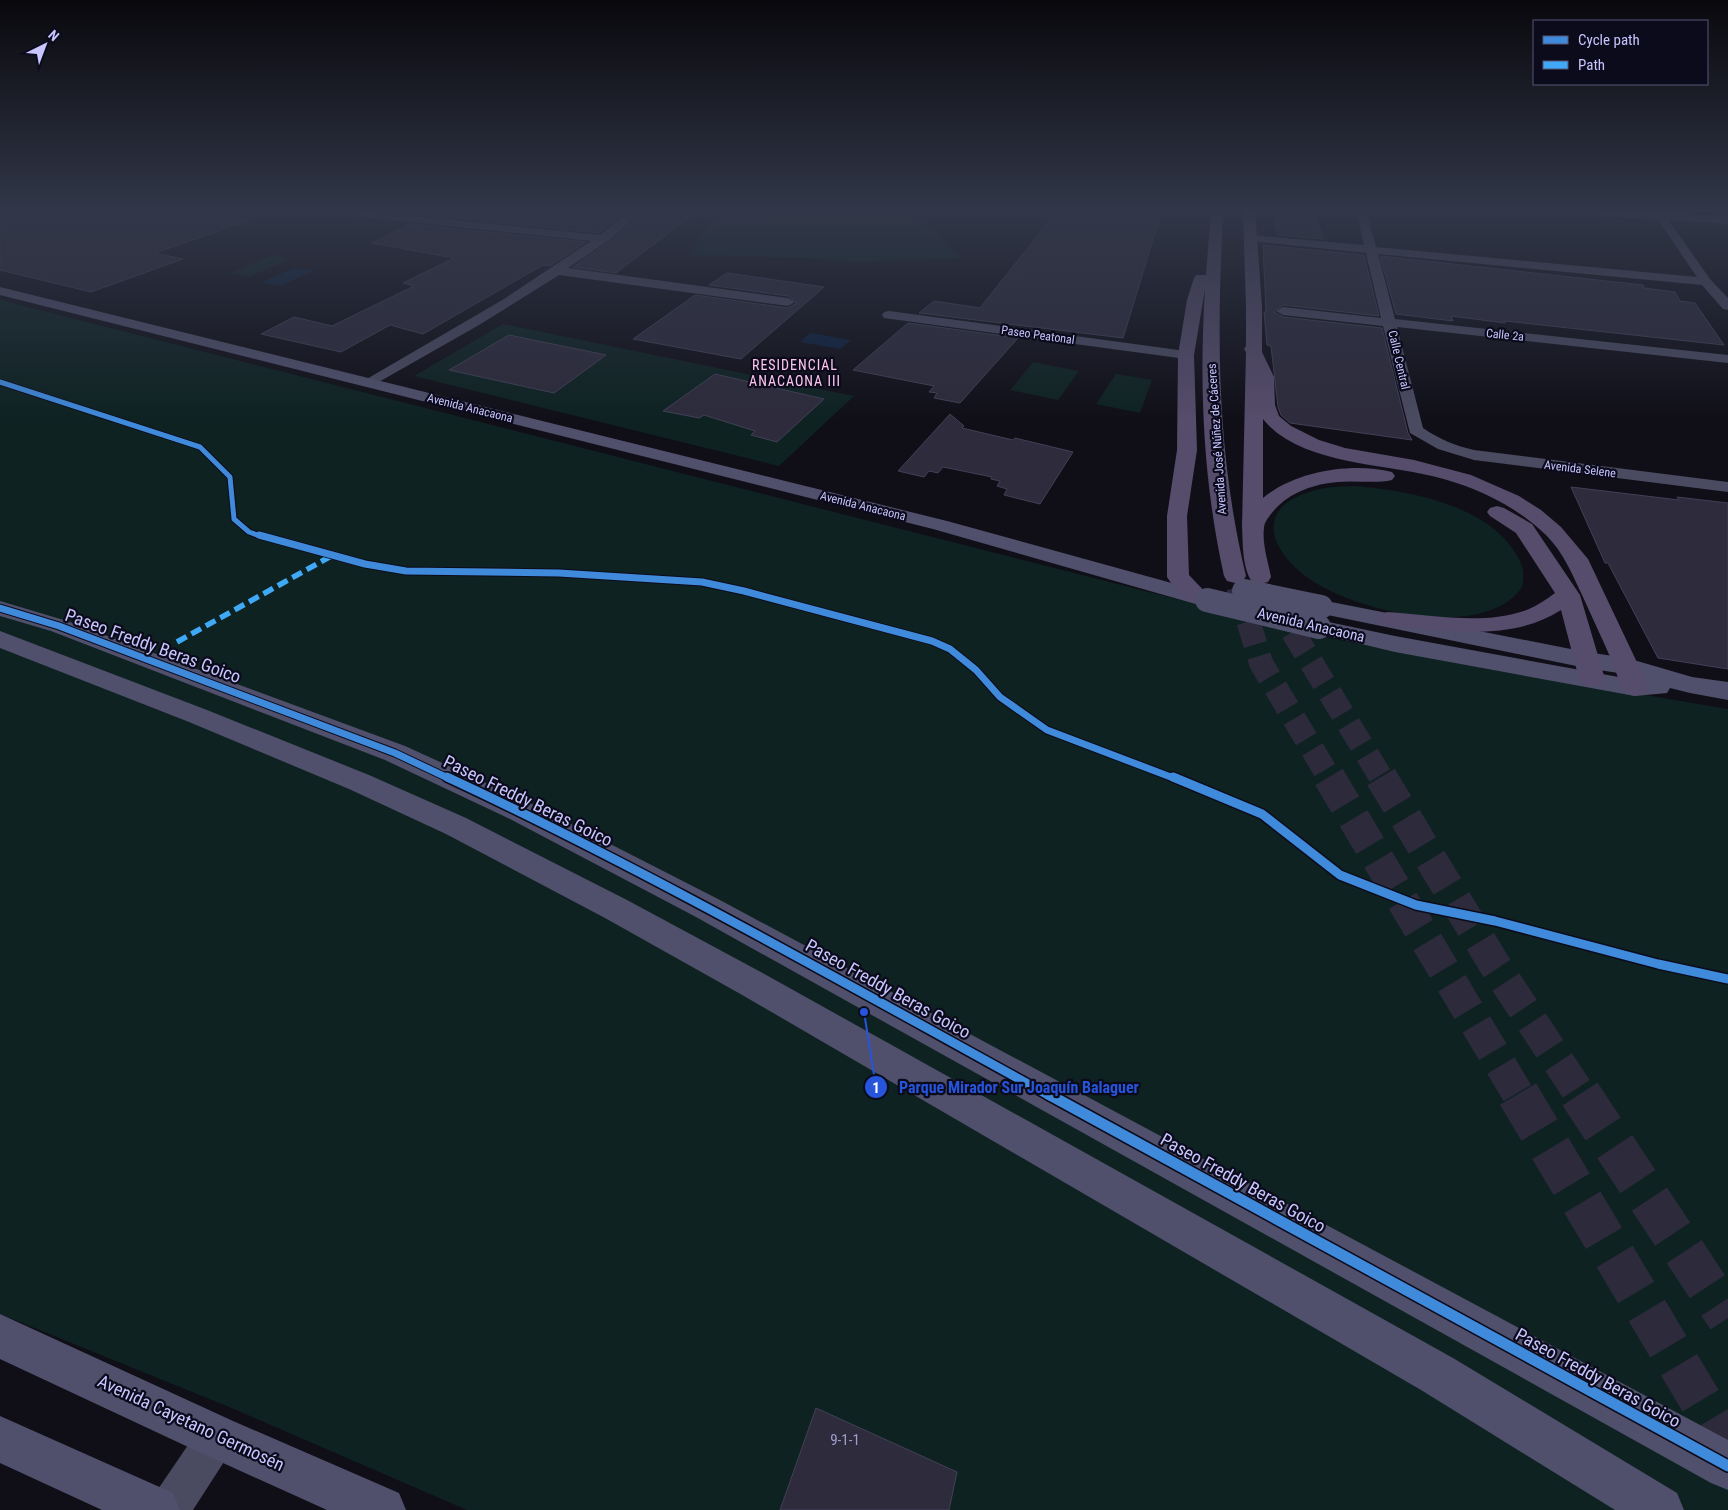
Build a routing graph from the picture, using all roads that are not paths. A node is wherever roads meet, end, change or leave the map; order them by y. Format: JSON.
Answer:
{"nodes":[{"id":1,"x":544,"y":280,"type":"edge"},
{"id":2,"x":629,"y":280,"type":"edge"},
{"id":3,"x":1200,"y":280,"type":"edge"},
{"id":4,"x":1218,"y":280,"type":"edge"},
{"id":5,"x":1253,"y":280,"type":"edge"},
{"id":6,"x":1380,"y":280,"type":"edge"},
{"id":7,"x":1690,"y":280,"type":"edge"},
{"id":8,"x":1706,"y":282,"type":"joint"},
{"id":9,"x":0,"y":291,"type":"edge"},
{"id":10,"x":788,"y":302,"type":"dead end"},
{"id":11,"x":1728,"y":306,"type":"edge"},
{"id":12,"x":1283,"y":311,"type":"dead end"},
{"id":13,"x":889,"y":315,"type":"dead end"},
{"id":14,"x":1390,"y":322,"type":"junction"},
{"id":15,"x":1252,"y":349,"type":"junction"},
{"id":16,"x":1186,"y":355,"type":"junction"},
{"id":17,"x":1728,"y":359,"type":"edge"},
{"id":18,"x":370,"y":383,"type":"junction"},
{"id":19,"x":1434,"y":443,"type":"joint"},
{"id":20,"x":1728,"y":487,"type":"edge"},
{"id":21,"x":940,"y":525,"type":"junction"},
{"id":22,"x":1253,"y":526,"type":"junction"},
{"id":23,"x":1178,"y":577,"type":"junction"},
{"id":24,"x":1260,"y":577,"type":"tunnel mouth"},
{"id":25,"x":1214,"y":590,"type":"junction"},
{"id":26,"x":1568,"y":595,"type":"junction"},
{"id":27,"x":0,"y":608,"type":"edge"},
{"id":28,"x":1320,"y":617,"type":"junction"},
{"id":29,"x":1388,"y":619,"type":"junction"},
{"id":30,"x":0,"y":639,"type":"edge"},
{"id":31,"x":1589,"y":669,"type":"junction"},
{"id":32,"x":1631,"y":677,"type":"junction"},
{"id":33,"x":1728,"y":691,"type":"edge"},
{"id":34,"x":0,"y":1336,"type":"edge"},
{"id":35,"x":216,"y":1437,"type":"junction"},
{"id":36,"x":0,"y":1439,"type":"edge"},
{"id":37,"x":1728,"y":1466,"type":"edge"},
{"id":38,"x":156,"y":1510,"type":"edge"},
{"id":39,"x":169,"y":1510,"type":"edge"},
{"id":40,"x":382,"y":1510,"type":"edge"},
{"id":41,"x":1660,"y":1510,"type":"edge"}],
"edges":[{"from":1,"to":18,"type":"street"},
{"from":2,"to":10,"type":"street"},
{"from":3,"to":16,"type":"main road"},
{"from":4,"to":25,"type":"main road","name":"Avenida José Núñez de Cáceres"},
{"from":5,"to":15,"type":"main road"},
{"from":6,"to":14,"type":"street","name":"Calle Central"},
{"from":7,"to":8,"type":"street"},
{"from":8,"to":11,"type":"street"},
{"from":9,"to":18,"type":"street","name":"Avenida Anacaona"},
{"from":12,"to":14,"type":"street","name":"Calle 2a"},
{"from":13,"to":16,"type":"street","name":"Paseo Peatonal"},
{"from":14,"to":17,"type":"street","name":"Calle 2a"},
{"from":14,"to":19,"type":"street","name":"Calle Central"},
{"from":15,"to":22,"type":"main road"},
{"from":15,"to":32,"type":"main road"},
{"from":16,"to":23,"type":"main road"},
{"from":18,"to":21,"type":"street","name":"Avenida Anacaona"},
{"from":19,"to":20,"type":"street","name":"Avenida Selene"},
{"from":21,"to":23,"type":"street","name":"Avenida Anacaona"},
{"from":21,"to":25,"type":"street","name":"Avenida Anacaona"},
{"from":22,"to":24,"type":"main road"},
{"from":22,"to":26,"type":"main road"},
{"from":23,"to":25,"type":"main road"},
{"from":25,"to":28,"type":"street","name":"Avenida Anacaona","bridge":true},
{"from":26,"to":29,"type":"main road"},
{"from":26,"to":31,"type":"main road"},
{"from":27,"to":37,"type":"street","name":"Paseo Freddy Beras Goico"},
{"from":28,"to":29,"type":"street","name":"Avenida Anacaona"},
{"from":28,"to":31,"type":"street","name":"Avenida Anacaona"},
{"from":29,"to":31,"type":"street","name":"Avenida Anacaona"},
{"from":30,"to":41,"type":"street"},
{"from":31,"to":32,"type":"street","name":"Avenida Anacaona"},
{"from":32,"to":33,"type":"street","name":"Avenida Anacaona"},
{"from":34,"to":35,"type":"street","name":"Avenida Cayetano Germosén"},
{"from":35,"to":39,"type":"street"},
{"from":35,"to":40,"type":"street","name":"Avenida Cayetano Germosén"},
{"from":36,"to":38,"type":"street"}]}
